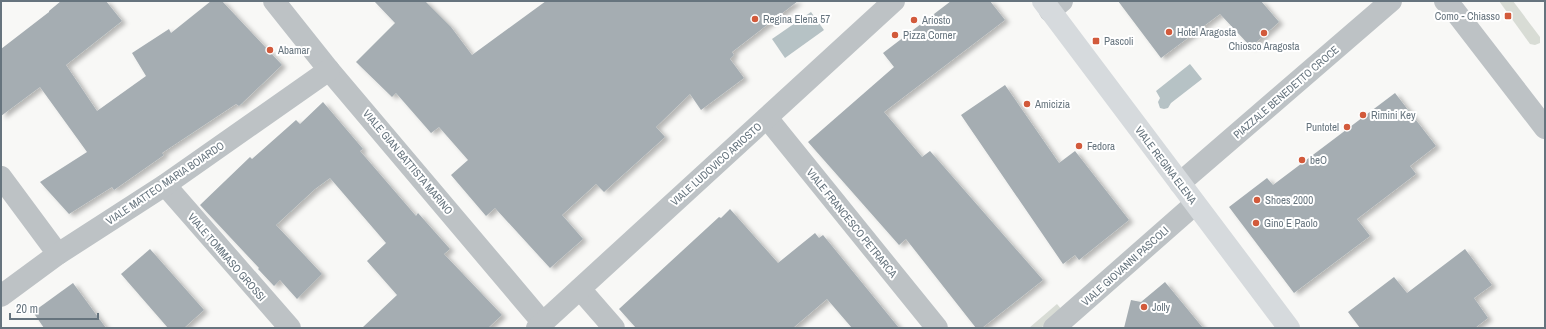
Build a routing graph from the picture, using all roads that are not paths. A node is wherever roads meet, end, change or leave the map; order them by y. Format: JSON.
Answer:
{"nodes":[{"id":1,"x":274,"y":1,"type":"edge"},
{"id":2,"x":894,"y":1,"type":"edge"},
{"id":3,"x":1391,"y":1,"type":"edge"},
{"id":4,"x":1444,"y":1,"type":"edge"},
{"id":5,"x":1051,"y":4,"type":"edge"},
{"id":6,"x":329,"y":70,"type":"junction"},
{"id":7,"x":767,"y":118,"type":"junction"},
{"id":8,"x":1545,"y":128,"type":"edge"},
{"id":9,"x":1,"y":177,"type":"edge"},
{"id":10,"x":1180,"y":183,"type":"junction"},
{"id":11,"x":165,"y":186,"type":"junction"},
{"id":12,"x":1195,"y":204,"type":"junction"},
{"id":13,"x":58,"y":254,"type":"junction"},
{"id":14,"x":580,"y":289,"type":"junction"},
{"id":15,"x":1,"y":296,"type":"edge"},
{"id":16,"x":540,"y":325,"type":"edge"},
{"id":17,"x":290,"y":328,"type":"edge"},
{"id":18,"x":614,"y":328,"type":"edge"},
{"id":19,"x":937,"y":328,"type":"edge"},
{"id":20,"x":1054,"y":328,"type":"edge"},
{"id":21,"x":1289,"y":328,"type":"edge"}],
"edges":[{"from":1,"to":6,"type":"street","name":"VIALE GIAN BATTISTA MARINO"},
{"from":2,"to":7,"type":"street","name":"VIALE LUDOVICO ARIOSTO"},
{"from":3,"to":10,"type":"street","name":"PIAZZALE BENEDETTO CROCE"},
{"from":4,"to":8,"type":"street"},
{"from":5,"to":10,"type":"street","name":"VIALE REGINA ELENA"},
{"from":6,"to":11,"type":"street","name":"VIALE MATTEO MARIA BOIARDO"},
{"from":6,"to":16,"type":"street","name":"VIALE GIAN BATTISTA MARINO"},
{"from":7,"to":14,"type":"street","name":"VIALE LUDOVICO ARIOSTO"},
{"from":7,"to":19,"type":"street","name":"VIALE FRANCESCO PETRARCA"},
{"from":9,"to":13,"type":"street"},
{"from":10,"to":12,"type":"street","name":"VIALE REGINA ELENA"},
{"from":11,"to":13,"type":"street","name":"VIALE MATTEO MARIA BOIARDO"},
{"from":11,"to":17,"type":"street","name":"VIALE TOMMASO GROSSI"},
{"from":12,"to":20,"type":"street","name":"VIALE GIOVANNI PASCOLI"},
{"from":12,"to":21,"type":"street","name":"VIALE REGINA ELENA"},
{"from":13,"to":15,"type":"street","name":"VIALE MATTEO MARIA BOIARDO"},
{"from":14,"to":16,"type":"street","name":"VIALE LUDOVICO ARIOSTO"},
{"from":14,"to":18,"type":"street"}]}
